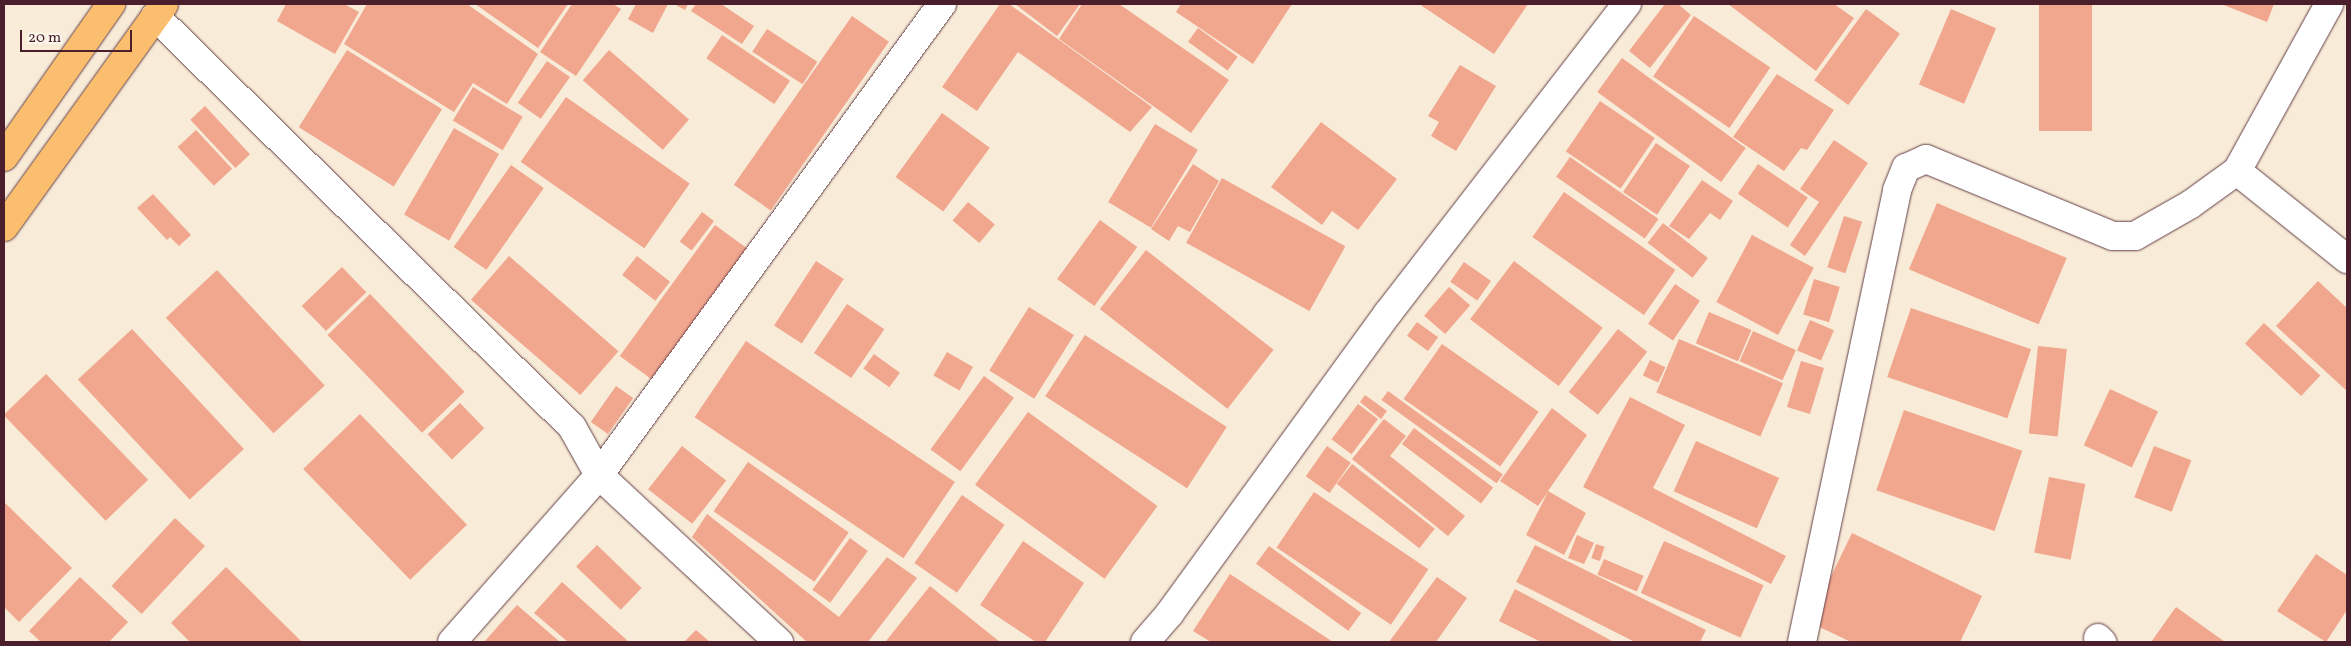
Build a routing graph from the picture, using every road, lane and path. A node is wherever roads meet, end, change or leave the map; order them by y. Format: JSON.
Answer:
{"nodes":[{"id":1,"x":111,"y":4,"type":"edge"},
{"id":2,"x":942,"y":4,"type":"edge"},
{"id":3,"x":1627,"y":4,"type":"edge"},
{"id":4,"x":2329,"y":4,"type":"edge"},
{"id":5,"x":159,"y":10,"type":"edge"},
{"id":6,"x":51,"y":90,"type":"junction"},
{"id":7,"x":84,"y":115,"type":"junction"},
{"id":8,"x":4,"y":157,"type":"edge"},
{"id":9,"x":2237,"y":171,"type":"junction"},
{"id":10,"x":4,"y":227,"type":"edge"},
{"id":11,"x":2347,"y":260,"type":"edge"},
{"id":12,"x":599,"y":475,"type":"junction"},
{"id":13,"x":452,"y":642,"type":"edge"},
{"id":14,"x":779,"y":642,"type":"edge"},
{"id":15,"x":1145,"y":642,"type":"edge"},
{"id":16,"x":1802,"y":642,"type":"edge"}],
"edges":[{"from":1,"to":6,"type":"main road"},
{"from":2,"to":12,"type":"street"},
{"from":3,"to":15,"type":"street"},
{"from":4,"to":9,"type":"street"},
{"from":5,"to":7,"type":"main road"},
{"from":5,"to":12,"type":"street"},
{"from":6,"to":7,"type":"main road"},
{"from":6,"to":8,"type":"main road"},
{"from":7,"to":10,"type":"main road"},
{"from":9,"to":11,"type":"street"},
{"from":9,"to":16,"type":"street"},
{"from":12,"to":13,"type":"street"},
{"from":12,"to":14,"type":"street"}]}
